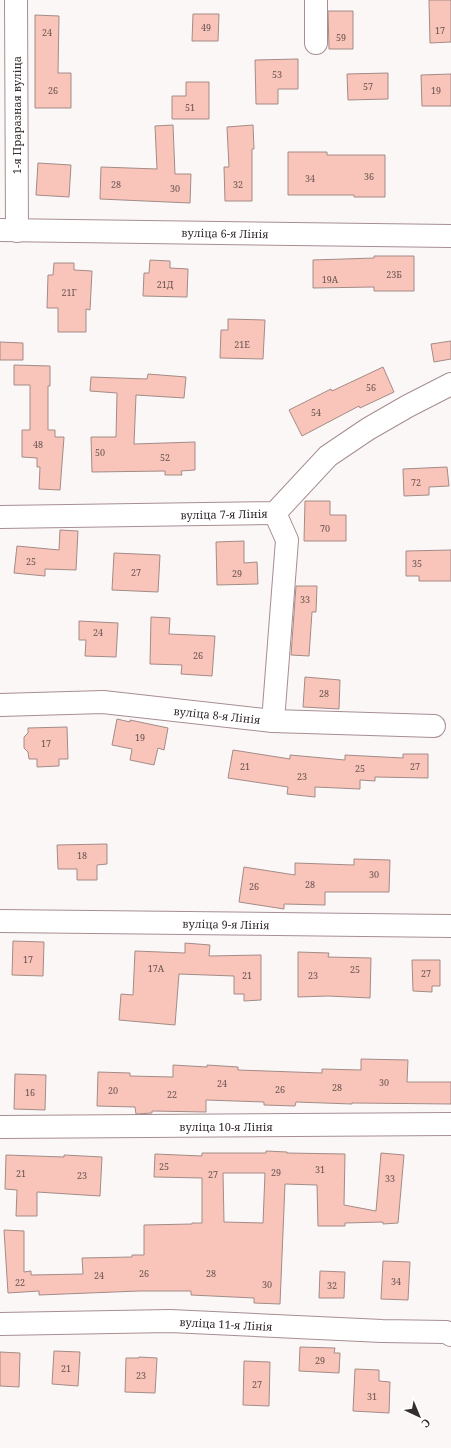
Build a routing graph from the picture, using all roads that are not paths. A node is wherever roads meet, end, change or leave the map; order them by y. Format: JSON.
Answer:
{"nodes":[{"id":1,"x":16,"y":0,"type":"edge"},
{"id":2,"x":316,"y":0,"type":"edge"},
{"id":3,"x":316,"y":43,"type":"dead end"},
{"id":4,"x":8,"y":230,"type":"edge"},
{"id":5,"x":451,"y":236,"type":"edge"},
{"id":6,"x":451,"y":384,"type":"edge"},
{"id":7,"x":275,"y":513,"type":"junction"},
{"id":8,"x":0,"y":517,"type":"edge"},
{"id":9,"x":0,"y":705,"type":"edge"},
{"id":10,"x":273,"y":721,"type":"junction"},
{"id":11,"x":434,"y":726,"type":"dead end"},
{"id":12,"x":0,"y":921,"type":"edge"},
{"id":13,"x":451,"y":926,"type":"edge"},
{"id":14,"x":451,"y":1124,"type":"edge"},
{"id":15,"x":0,"y":1127,"type":"edge"},
{"id":16,"x":0,"y":1324,"type":"edge"},
{"id":17,"x":451,"y":1334,"type":"edge"}],
"edges":[{"from":1,"to":4,"type":"street","name":"1-я Праразная вуліца"},
{"from":2,"to":3,"type":"street"},
{"from":4,"to":5,"type":"street","name":"вуліца 6-я Лінія"},
{"from":6,"to":7,"type":"street","name":"вуліца 7-я Лінія"},
{"from":7,"to":8,"type":"street","name":"вуліца 7-я Лінія"},
{"from":7,"to":10,"type":"street"},
{"from":9,"to":10,"type":"street","name":"вуліца 8-я Лінія"},
{"from":10,"to":11,"type":"street","name":"вуліца 8-я Лінія"},
{"from":12,"to":13,"type":"street","name":"вуліца 9-я Лінія"},
{"from":14,"to":15,"type":"street","name":"вуліца 10-я Лінія"},
{"from":16,"to":17,"type":"street","name":"вуліца 11-я Лінія"}]}
